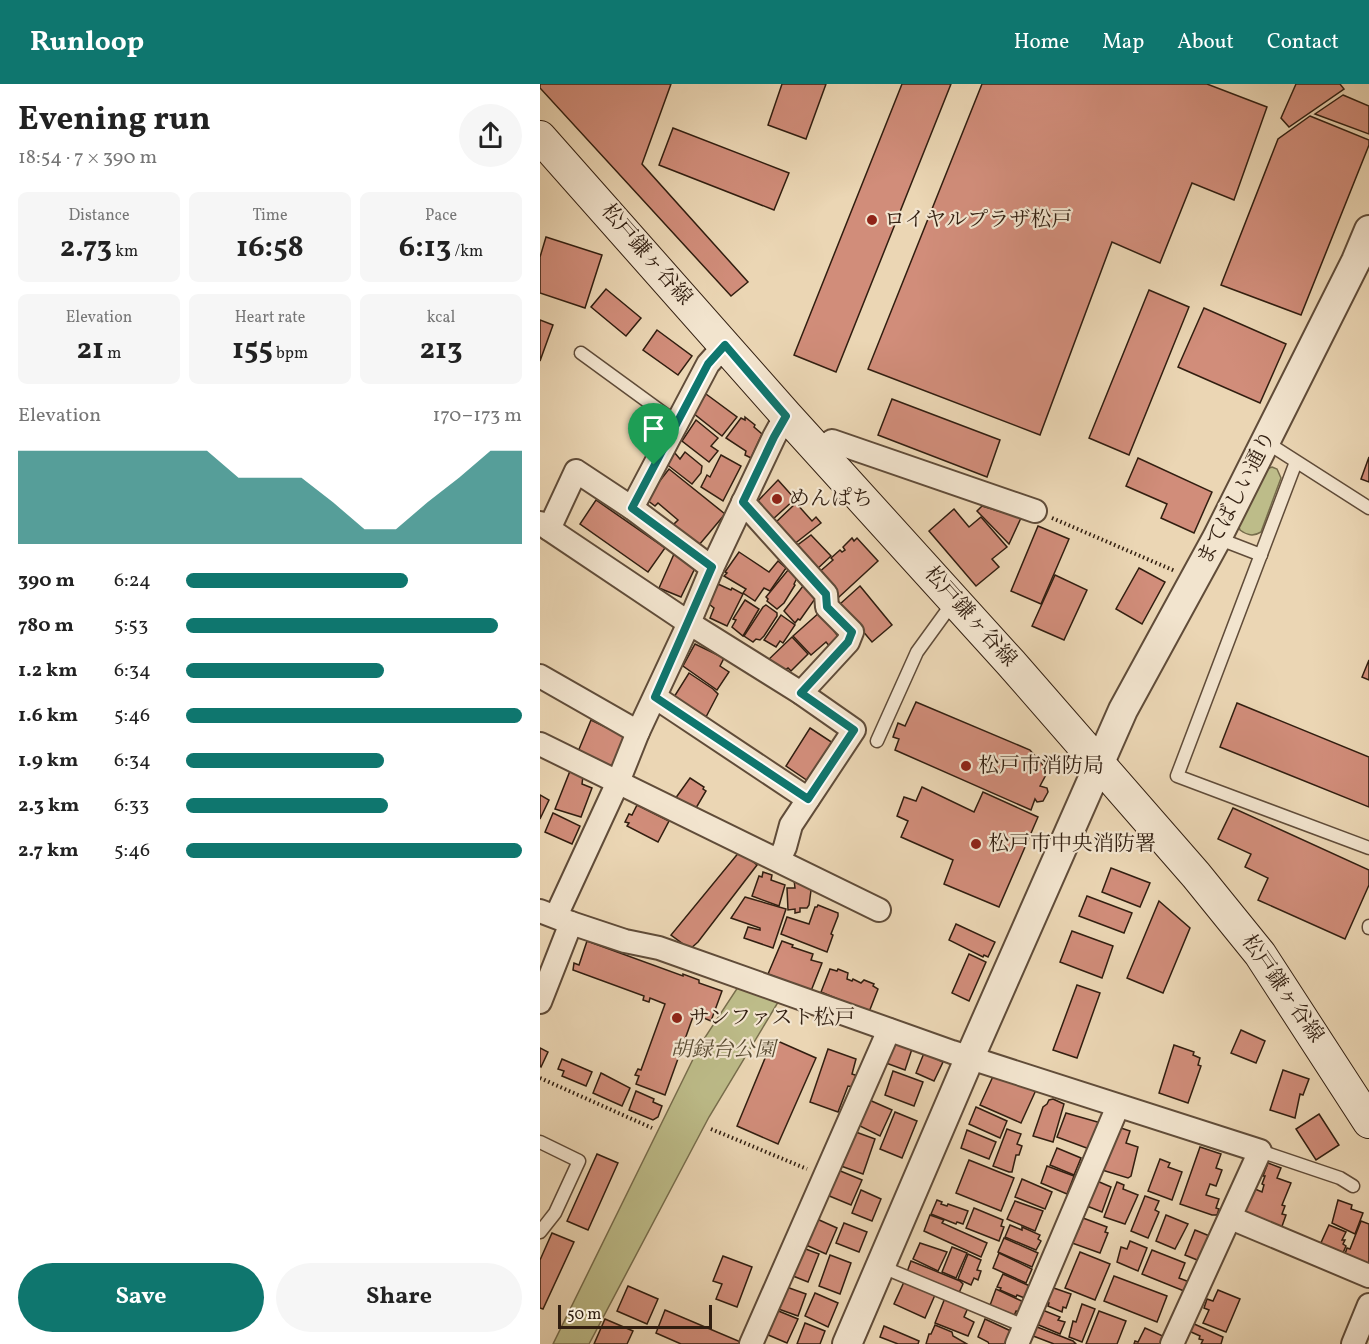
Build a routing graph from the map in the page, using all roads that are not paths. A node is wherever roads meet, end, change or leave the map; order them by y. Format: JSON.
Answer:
{"nodes":[{"id":1,"x":540,"y":136,"type":"edge"},
{"id":2,"x":1369,"y":230,"type":"edge"},
{"id":3,"x":725,"y":345,"type":"junction"},
{"id":4,"x":581,"y":353,"type":"dead end"},
{"id":5,"x":786,"y":416,"type":"junction"},
{"id":6,"x":677,"y":423,"type":"junction"},
{"id":7,"x":1266,"y":442,"type":"junction"},
{"id":8,"x":819,"y":452,"type":"junction"},
{"id":9,"x":1296,"y":462,"type":"junction"},
{"id":10,"x":743,"y":502,"type":"junction"},
{"id":11,"x":632,"y":508,"type":"junction"},
{"id":12,"x":1369,"y":508,"type":"edge"},
{"id":13,"x":1035,"y":511,"type":"road end"},
{"id":14,"x":545,"y":526,"type":"edge"},
{"id":15,"x":1217,"y":538,"type":"junction"},
{"id":16,"x":1261,"y":555,"type":"junction"},
{"id":17,"x":712,"y":567,"type":"junction"},
{"id":18,"x":954,"y":600,"type":"junction"},
{"id":19,"x":689,"y":623,"type":"junction"},
{"id":20,"x":540,"y":676,"type":"edge"},
{"id":21,"x":801,"y":693,"type":"junction"},
{"id":22,"x":655,"y":697,"type":"junction"},
{"id":23,"x":638,"y":732,"type":"junction"},
{"id":24,"x":877,"y":741,"type":"dead end"},
{"id":25,"x":540,"y":744,"type":"edge"},
{"id":26,"x":1099,"y":764,"type":"junction"},
{"id":27,"x":618,"y":782,"type":"junction"},
{"id":28,"x":808,"y":799,"type":"junction"},
{"id":29,"x":1369,"y":848,"type":"edge"},
{"id":30,"x":779,"y":860,"type":"junction"},
{"id":31,"x":879,"y":910,"type":"dead end"},
{"id":32,"x":556,"y":917,"type":"edge"},
{"id":33,"x":540,"y":1002,"type":"edge"},
{"id":34,"x":889,"y":1030,"type":"junction"},
{"id":35,"x":970,"y":1057,"type":"junction"},
{"id":36,"x":1118,"y":1106,"type":"junction"},
{"id":37,"x":1369,"y":1122,"type":"edge"},
{"id":38,"x":540,"y":1142,"type":"edge"},
{"id":39,"x":1260,"y":1151,"type":"junction"},
{"id":40,"x":1353,"y":1186,"type":"dead end"},
{"id":41,"x":1231,"y":1218,"type":"junction"},
{"id":42,"x":540,"y":1233,"type":"edge"},
{"id":43,"x":880,"y":1266,"type":"junction"},
{"id":44,"x":1369,"y":1276,"type":"edge"},
{"id":45,"x":1369,"y":1305,"type":"edge"},
{"id":46,"x":1021,"y":1335,"type":"edge"},
{"id":47,"x":751,"y":1344,"type":"edge"},
{"id":48,"x":848,"y":1344,"type":"edge"},
{"id":49,"x":1172,"y":1344,"type":"edge"},
{"id":50,"x":1353,"y":1344,"type":"edge"}],
"edges":[{"from":1,"to":3,"type":"main road","name":"松戸鎌ヶ谷線"},
{"from":2,"to":7,"type":"street","name":"まてばしい通り"},
{"from":3,"to":5,"type":"main road","name":"松戸鎌ヶ谷線"},
{"from":3,"to":6,"type":"street"},
{"from":4,"to":6,"type":"lane"},
{"from":5,"to":8,"type":"main road","name":"松戸鎌ヶ谷線"},
{"from":5,"to":10,"type":"street"},
{"from":6,"to":11,"type":"street"},
{"from":7,"to":9,"type":"lane"},
{"from":7,"to":15,"type":"street","name":"まてばしい通り"},
{"from":8,"to":13,"type":"street"},
{"from":8,"to":18,"type":"main road","name":"松戸鎌ヶ谷線"},
{"from":9,"to":12,"type":"lane"},
{"from":9,"to":16,"type":"lane"},
{"from":10,"to":17,"type":"street"},
{"from":10,"to":21,"type":"street"},
{"from":11,"to":14,"type":"street"},
{"from":11,"to":17,"type":"street"},
{"from":14,"to":19,"type":"street"},
{"from":15,"to":16,"type":"lane"},
{"from":15,"to":26,"type":"street","name":"まてばしい通り"},
{"from":16,"to":29,"type":"lane"},
{"from":17,"to":19,"type":"street"},
{"from":18,"to":24,"type":"lane"},
{"from":18,"to":26,"type":"main road","name":"松戸鎌ヶ谷線"},
{"from":19,"to":21,"type":"street"},
{"from":19,"to":22,"type":"street"},
{"from":20,"to":23,"type":"street"},
{"from":21,"to":28,"type":"street"},
{"from":22,"to":23,"type":"street"},
{"from":22,"to":28,"type":"street"},
{"from":23,"to":27,"type":"street"},
{"from":25,"to":27,"type":"street"},
{"from":26,"to":35,"type":"street","name":"まてばしい通り"},
{"from":26,"to":37,"type":"main road","name":"松戸鎌ヶ谷線"},
{"from":27,"to":30,"type":"street"},
{"from":27,"to":32,"type":"street"},
{"from":28,"to":30,"type":"street"},
{"from":30,"to":31,"type":"street"},
{"from":32,"to":33,"type":"street"},
{"from":32,"to":34,"type":"street"},
{"from":34,"to":35,"type":"street"},
{"from":34,"to":47,"type":"street"},
{"from":35,"to":36,"type":"street"},
{"from":35,"to":43,"type":"street","name":"まてばしい通り"},
{"from":36,"to":39,"type":"street"},
{"from":36,"to":46,"type":"street"},
{"from":38,"to":42,"type":"lane"},
{"from":39,"to":40,"type":"lane"},
{"from":39,"to":41,"type":"street"},
{"from":41,"to":44,"type":"street"},
{"from":41,"to":49,"type":"street"},
{"from":43,"to":46,"type":"lane"},
{"from":43,"to":48,"type":"street","name":"まてばしい通り"},
{"from":45,"to":50,"type":"street"}]}
